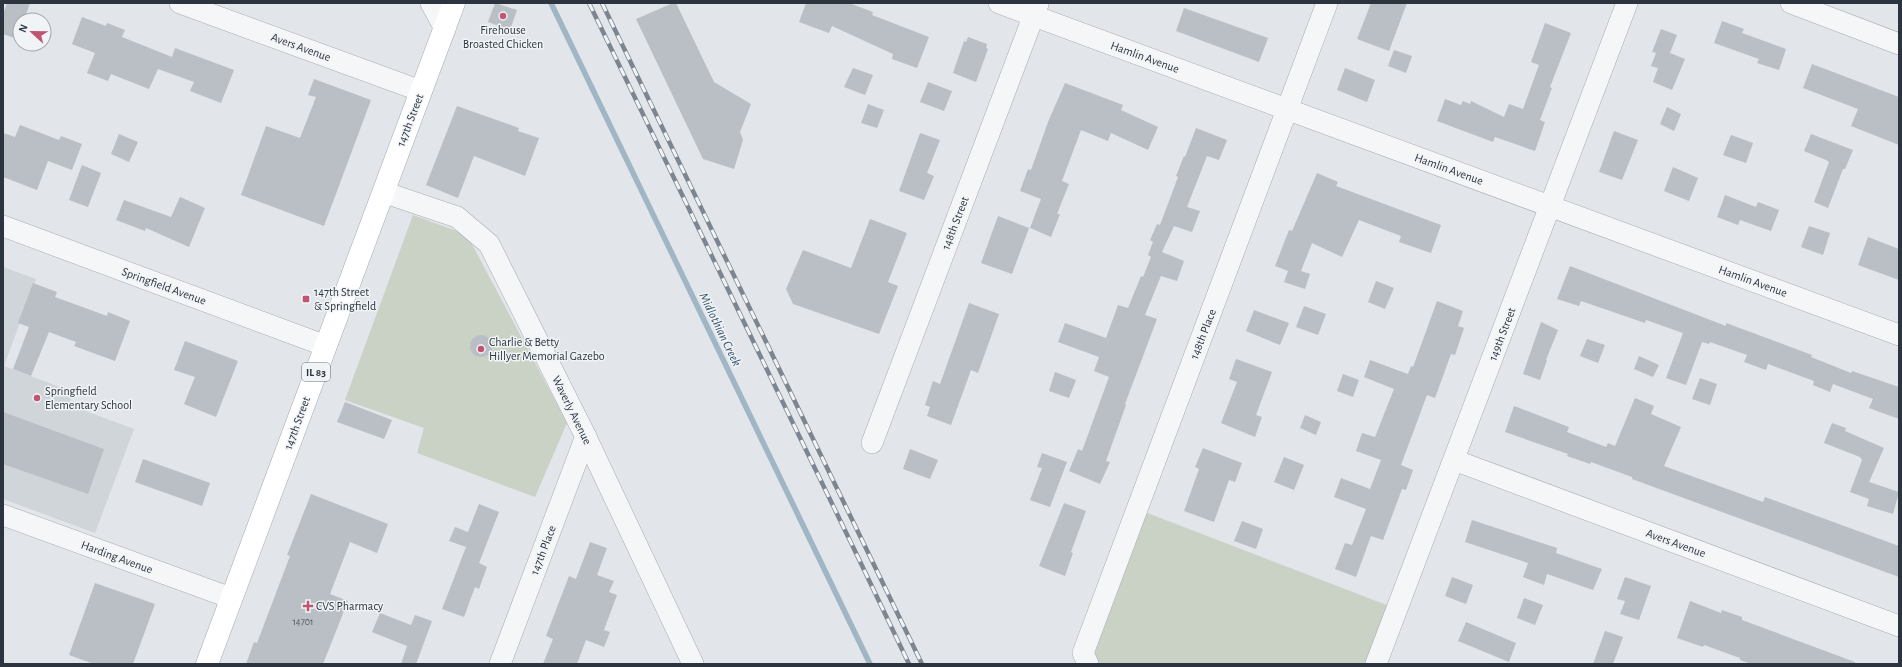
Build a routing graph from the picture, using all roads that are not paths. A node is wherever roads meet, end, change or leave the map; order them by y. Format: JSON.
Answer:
{"nodes":[{"id":1,"x":180,"y":3,"type":"edge"},
{"id":2,"x":431,"y":3,"type":"edge"},
{"id":3,"x":454,"y":3,"type":"edge"},
{"id":4,"x":999,"y":3,"type":"edge"},
{"id":5,"x":1327,"y":3,"type":"edge"},
{"id":6,"x":1626,"y":3,"type":"edge"},
{"id":7,"x":1792,"y":3,"type":"edge"},
{"id":8,"x":1036,"y":9,"type":"edge"},
{"id":9,"x":444,"y":29,"type":"junction"},
{"id":10,"x":1899,"y":44,"type":"edge"},
{"id":11,"x":421,"y":91,"type":"junction"},
{"id":12,"x":1287,"y":109,"type":"junction"},
{"id":13,"x":383,"y":192,"type":"junction"},
{"id":14,"x":1550,"y":206,"type":"junction"},
{"id":15,"x":3,"y":226,"type":"edge"},
{"id":16,"x":1899,"y":335,"type":"edge"},
{"id":17,"x":326,"y":346,"type":"junction"},
{"id":18,"x":586,"y":436,"type":"junction"},
{"id":19,"x":872,"y":443,"type":"dead end"},
{"id":20,"x":1454,"y":460,"type":"junction"},
{"id":21,"x":3,"y":515,"type":"edge"},
{"id":22,"x":231,"y":598,"type":"junction"},
{"id":23,"x":1899,"y":626,"type":"edge"},
{"id":24,"x":207,"y":664,"type":"edge"},
{"id":25,"x":500,"y":664,"type":"edge"},
{"id":26,"x":692,"y":664,"type":"edge"},
{"id":27,"x":1088,"y":664,"type":"edge"},
{"id":28,"x":1376,"y":664,"type":"edge"}],
"edges":[{"from":1,"to":11,"type":"street","name":"Avers Avenue"},
{"from":2,"to":9,"type":"street"},
{"from":3,"to":9,"type":"main road","name":"147th Street","number":"IL 83"},
{"from":4,"to":8,"type":"street","name":"Hamlin Avenue"},
{"from":5,"to":12,"type":"street","name":"148th Place"},
{"from":6,"to":14,"type":"street","name":"149th Street"},
{"from":7,"to":10,"type":"street"},
{"from":8,"to":12,"type":"street","name":"Hamlin Avenue"},
{"from":8,"to":19,"type":"street","name":"148th Street"},
{"from":9,"to":11,"type":"main road","name":"147th Street","number":"IL 83"},
{"from":11,"to":13,"type":"main road","name":"147th Street","number":"IL 83"},
{"from":12,"to":14,"type":"street","name":"Hamlin Avenue"},
{"from":12,"to":27,"type":"street","name":"148th Place"},
{"from":13,"to":17,"type":"main road","name":"147th Street","number":"IL 83"},
{"from":13,"to":18,"type":"street","name":"Waverly Avenue"},
{"from":14,"to":16,"type":"street","name":"Hamlin Avenue"},
{"from":14,"to":20,"type":"street","name":"149th Street"},
{"from":15,"to":17,"type":"street","name":"Springfield Avenue"},
{"from":17,"to":22,"type":"main road","name":"147th Street","number":"IL 83"},
{"from":18,"to":25,"type":"street","name":"147th Place"},
{"from":18,"to":26,"type":"street","name":"Waverly Avenue"},
{"from":20,"to":23,"type":"street","name":"Avers Avenue"},
{"from":20,"to":28,"type":"street","name":"149th Street"},
{"from":21,"to":22,"type":"street","name":"Harding Avenue"},
{"from":22,"to":24,"type":"main road","name":"147th Street","number":"IL 83"}]}
